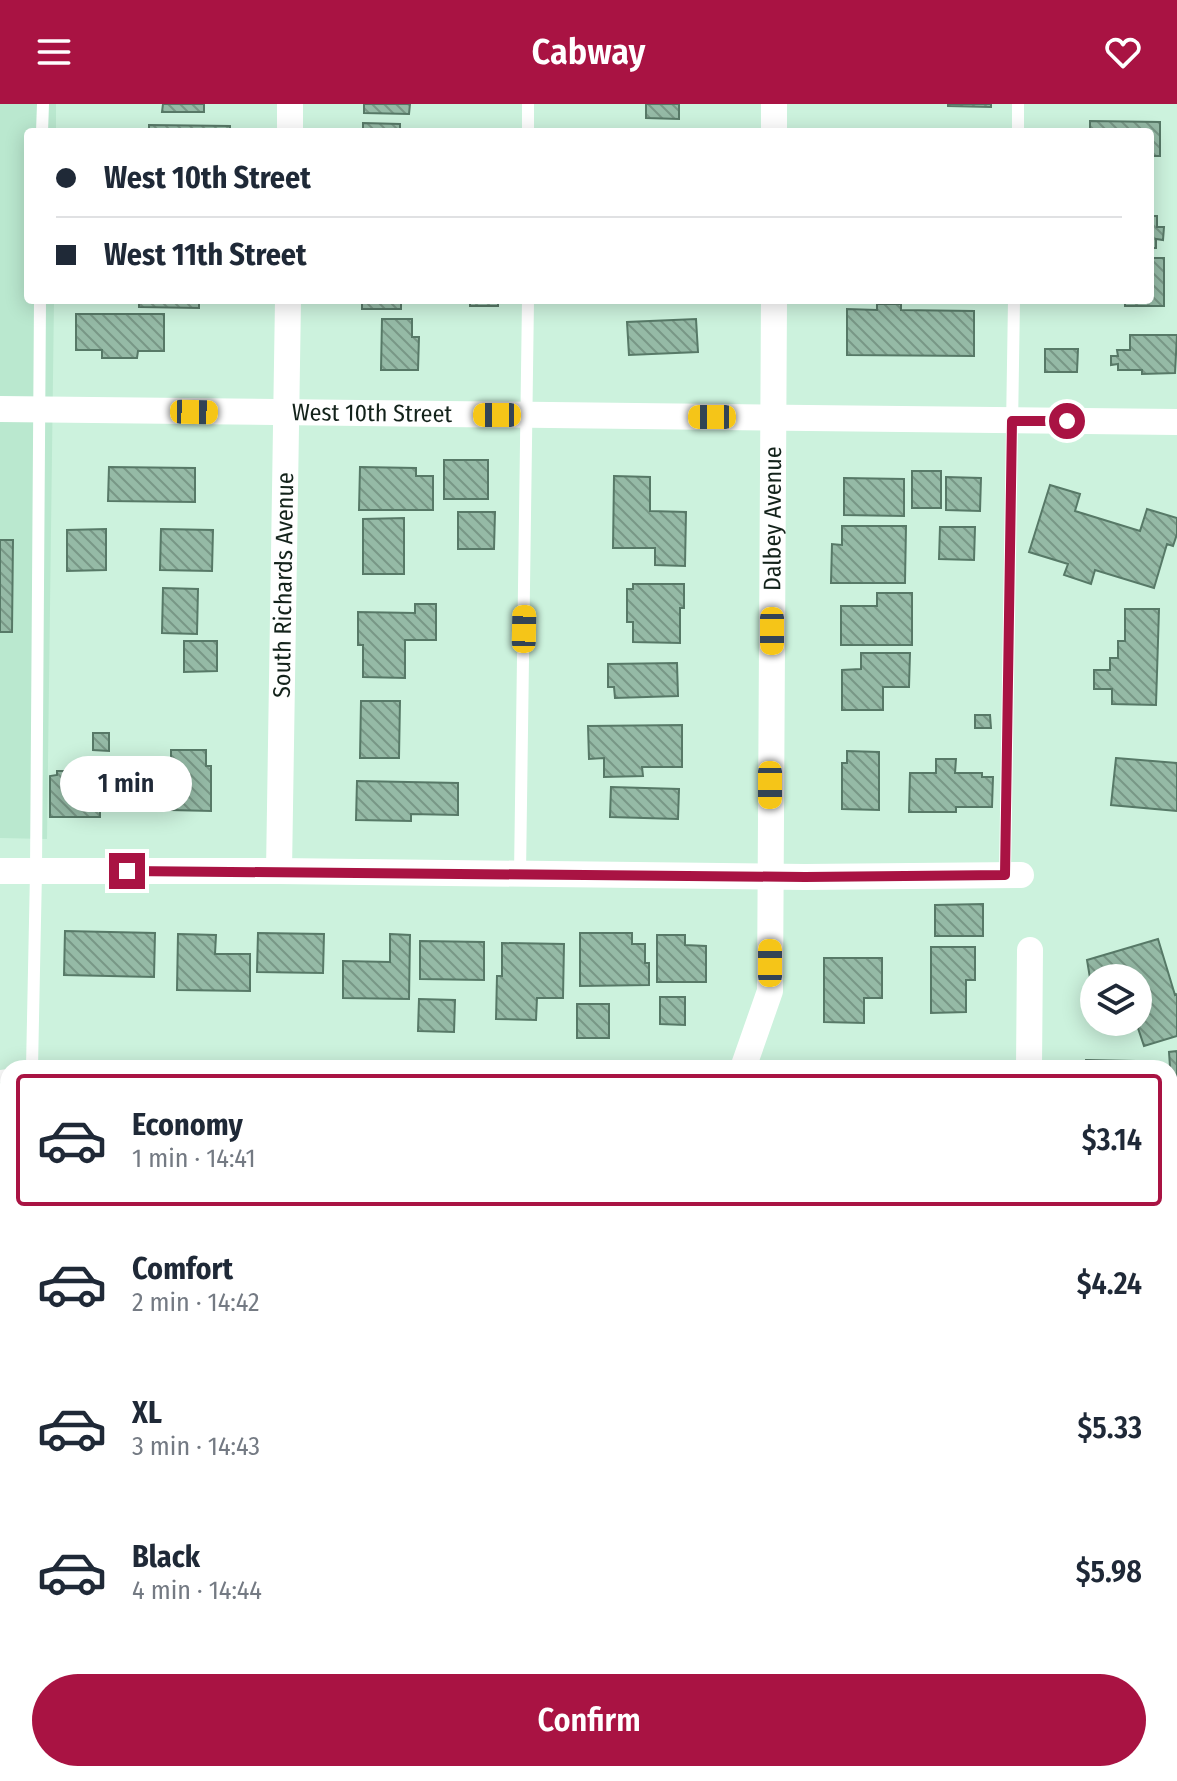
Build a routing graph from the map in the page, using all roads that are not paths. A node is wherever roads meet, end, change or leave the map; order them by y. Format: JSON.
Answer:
{"nodes":[{"id":1,"x":43,"y":104,"type":"edge"},
{"id":2,"x":290,"y":104,"type":"edge"},
{"id":3,"x":528,"y":104,"type":"edge"},
{"id":4,"x":774,"y":104,"type":"edge"},
{"id":5,"x":1018,"y":104,"type":"edge"},
{"id":6,"x":42,"y":128,"type":"edge"},
{"id":7,"x":290,"y":128,"type":"edge"},
{"id":8,"x":528,"y":128,"type":"edge"},
{"id":9,"x":774,"y":128,"type":"edge"},
{"id":10,"x":1018,"y":128,"type":"edge"},
{"id":11,"x":40,"y":304,"type":"edge"},
{"id":12,"x":288,"y":304,"type":"edge"},
{"id":13,"x":528,"y":304,"type":"edge"},
{"id":14,"x":774,"y":304,"type":"edge"},
{"id":15,"x":1014,"y":304,"type":"edge"},
{"id":16,"x":0,"y":409,"type":"edge"},
{"id":17,"x":39,"y":409,"type":"junction"},
{"id":18,"x":287,"y":414,"type":"junction"},
{"id":19,"x":527,"y":415,"type":"junction"},
{"id":20,"x":774,"y":417,"type":"junction"},
{"id":21,"x":1012,"y":421,"type":"junction"},
{"id":22,"x":1177,"y":422,"type":"edge"},
{"id":23,"x":0,"y":871,"type":"edge"},
{"id":24,"x":279,"y":871,"type":"junction"},
{"id":25,"x":36,"y":872,"type":"junction"},
{"id":26,"x":520,"y":874,"type":"junction"},
{"id":27,"x":1013,"y":875,"type":"joint"},
{"id":28,"x":770,"y":876,"type":"junction"},
{"id":29,"x":1030,"y":950,"type":"dead end"},
{"id":30,"x":32,"y":1060,"type":"edge"},
{"id":31,"x":746,"y":1060,"type":"edge"},
{"id":32,"x":1029,"y":1060,"type":"edge"}],
"edges":[{"from":1,"to":6,"type":"lane"},
{"from":2,"to":7,"type":"street"},
{"from":3,"to":8,"type":"lane"},
{"from":4,"to":9,"type":"street"},
{"from":5,"to":10,"type":"lane"},
{"from":11,"to":17,"type":"lane"},
{"from":12,"to":18,"type":"street","name":"South Richards Avenue"},
{"from":13,"to":19,"type":"lane"},
{"from":14,"to":20,"type":"street","name":"Dalbey Avenue"},
{"from":15,"to":21,"type":"lane"},
{"from":16,"to":17,"type":"street","name":"West 10th Street"},
{"from":17,"to":18,"type":"street","name":"West 10th Street"},
{"from":17,"to":25,"type":"lane"},
{"from":18,"to":19,"type":"street","name":"West 10th Street"},
{"from":18,"to":24,"type":"street","name":"South Richards Avenue"},
{"from":19,"to":20,"type":"street","name":"West 10th Street"},
{"from":19,"to":26,"type":"lane"},
{"from":20,"to":21,"type":"street","name":"West 10th Street"},
{"from":20,"to":28,"type":"street","name":"Dalbey Avenue"},
{"from":21,"to":22,"type":"street","name":"West 10th Street"},
{"from":21,"to":27,"type":"lane"},
{"from":23,"to":25,"type":"street"},
{"from":24,"to":25,"type":"street"},
{"from":24,"to":26,"type":"street"},
{"from":25,"to":30,"type":"lane"},
{"from":26,"to":28,"type":"street"},
{"from":27,"to":28,"type":"street"},
{"from":28,"to":31,"type":"street","name":"Dalbey Avenue"},
{"from":29,"to":32,"type":"street"}]}
